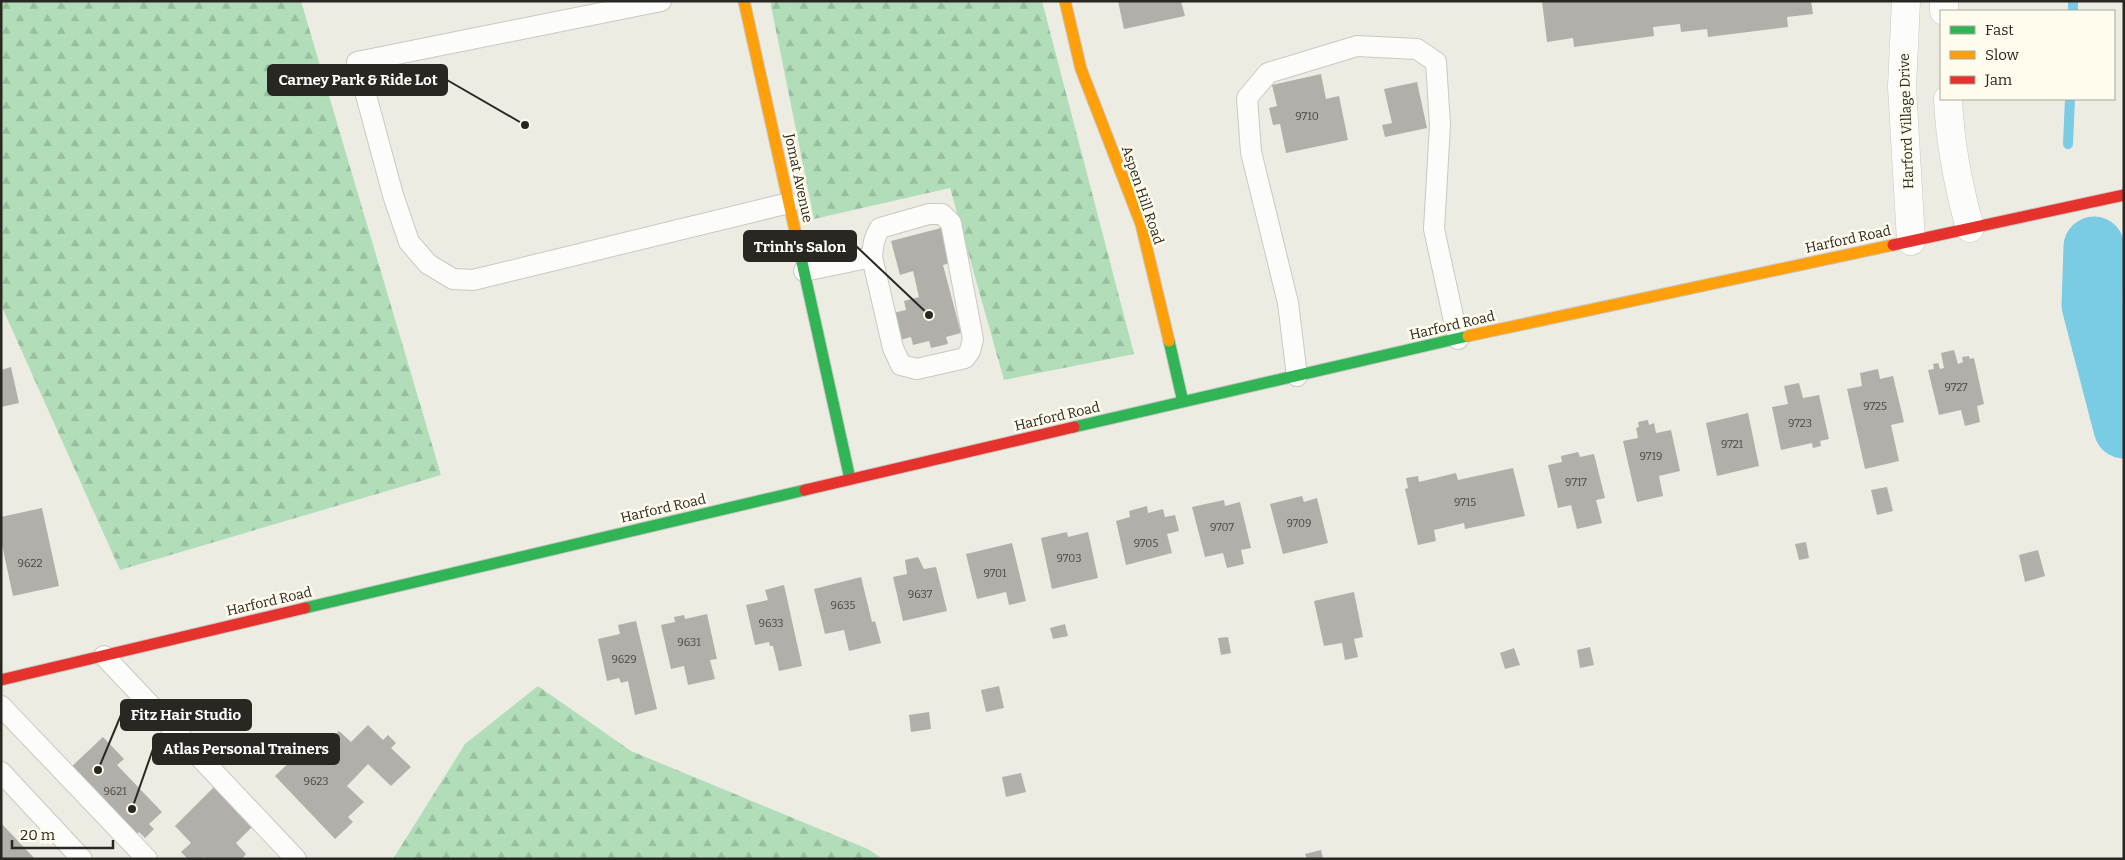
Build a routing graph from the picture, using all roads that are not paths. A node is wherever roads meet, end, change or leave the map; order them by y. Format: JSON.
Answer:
{"nodes":[{"id":1,"x":662,"y":1,"type":"edge"},
{"id":2,"x":744,"y":1,"type":"edge"},
{"id":3,"x":1065,"y":1,"type":"edge"},
{"id":4,"x":1906,"y":1,"type":"edge"},
{"id":5,"x":1948,"y":100,"type":"edge"},
{"id":6,"x":2124,"y":196,"type":"edge"},
{"id":7,"x":789,"y":203,"type":"junction"},
{"id":8,"x":1970,"y":228,"type":"junction"},
{"id":9,"x":1911,"y":241,"type":"junction"},
{"id":10,"x":872,"y":257,"type":"junction"},
{"id":11,"x":804,"y":271,"type":"junction"},
{"id":12,"x":1458,"y":339,"type":"junction"},
{"id":13,"x":1297,"y":376,"type":"junction"},
{"id":14,"x":1183,"y":402,"type":"junction"},
{"id":15,"x":850,"y":479,"type":"junction"},
{"id":16,"x":104,"y":656,"type":"junction"},
{"id":17,"x":1,"y":680,"type":"edge"},
{"id":18,"x":1,"y":706,"type":"edge"},
{"id":19,"x":1,"y":772,"type":"edge"},
{"id":20,"x":82,"y":859,"type":"edge"},
{"id":21,"x":147,"y":859,"type":"edge"},
{"id":22,"x":296,"y":859,"type":"edge"}],
"edges":[{"from":1,"to":7,"type":"lane"},
{"from":2,"to":7,"type":"main road","name":"Jomat Avenue"},
{"from":3,"to":14,"type":"main road","name":"Aspen Hill Road"},
{"from":4,"to":9,"type":"street","name":"Harford Village Drive"},
{"from":5,"to":8,"type":"street"},
{"from":6,"to":8,"type":"main road","name":"Harford Road"},
{"from":7,"to":11,"type":"main road","name":"Jomat Avenue"},
{"from":8,"to":9,"type":"main road","name":"Harford Road"},
{"from":9,"to":12,"type":"main road","name":"Harford Road"},
{"from":10,"to":10,"type":"lane"},
{"from":10,"to":11,"type":"lane"},
{"from":11,"to":15,"type":"main road","name":"Jomat Avenue"},
{"from":12,"to":13,"type":"main road","name":"Harford Road"},
{"from":12,"to":13,"type":"lane"},
{"from":13,"to":14,"type":"main road","name":"Harford Road"},
{"from":14,"to":15,"type":"main road","name":"Harford Road"},
{"from":15,"to":16,"type":"main road","name":"Harford Road"},
{"from":16,"to":17,"type":"main road","name":"Harford Road"},
{"from":16,"to":22,"type":"lane"},
{"from":18,"to":21,"type":"lane"},
{"from":19,"to":20,"type":"lane"}]}
